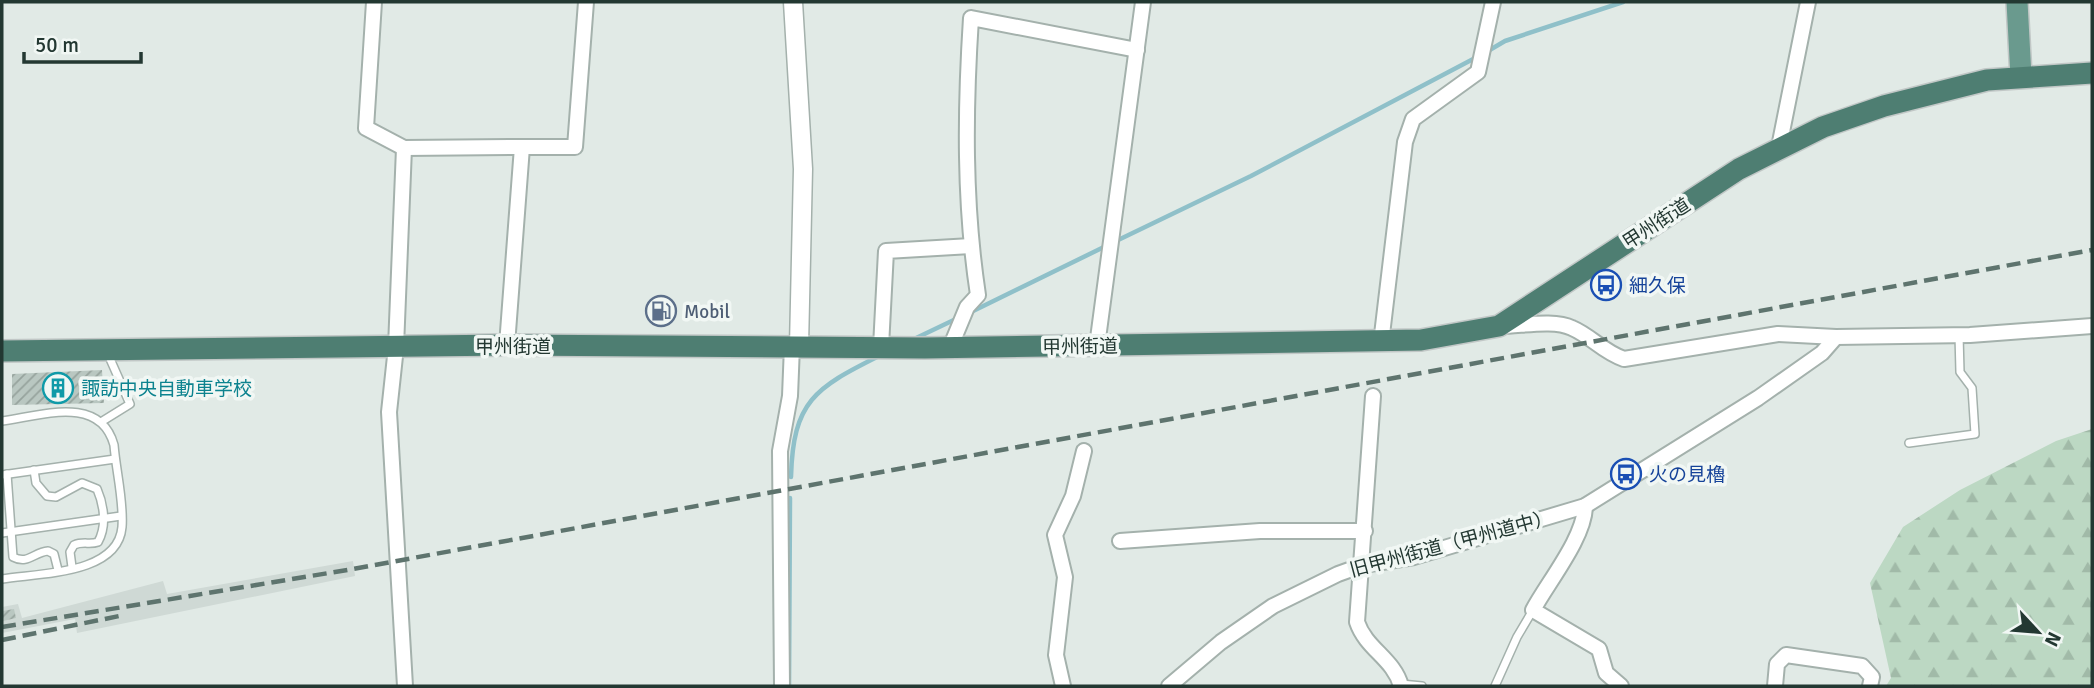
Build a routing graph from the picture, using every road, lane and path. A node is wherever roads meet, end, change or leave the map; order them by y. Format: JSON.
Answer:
{"nodes":[{"id":1,"x":374,"y":2,"type":"edge"},
{"id":2,"x":586,"y":2,"type":"edge"},
{"id":3,"x":793,"y":2,"type":"edge"},
{"id":4,"x":1143,"y":2,"type":"edge"},
{"id":5,"x":1493,"y":2,"type":"edge"},
{"id":6,"x":1808,"y":2,"type":"edge"},
{"id":7,"x":2017,"y":2,"type":"edge"},
{"id":8,"x":1137,"y":50,"type":"junction"},
{"id":9,"x":2092,"y":73,"type":"edge"},
{"id":10,"x":2021,"y":77,"type":"junction"},
{"id":11,"x":1779,"y":147,"type":"junction"},
{"id":12,"x":404,"y":148,"type":"junction"},
{"id":13,"x":522,"y":148,"type":"junction"},
{"id":14,"x":971,"y":246,"type":"junction"},
{"id":15,"x":1499,"y":326,"type":"junction"},
{"id":16,"x":2092,"y":326,"type":"edge"},
{"id":17,"x":1959,"y":335,"type":"junction"},
{"id":18,"x":1836,"y":337,"type":"junction"},
{"id":19,"x":1381,"y":343,"type":"junction"},
{"id":20,"x":507,"y":345,"type":"junction"},
{"id":21,"x":796,"y":346,"type":"junction"},
{"id":22,"x":1097,"y":346,"type":"junction"},
{"id":23,"x":396,"y":347,"type":"junction"},
{"id":24,"x":881,"y":348,"type":"junction"},
{"id":25,"x":950,"y":348,"type":"junction"},
{"id":26,"x":106,"y":350,"type":"junction"},
{"id":27,"x":2,"y":351,"type":"edge"},
{"id":28,"x":1373,"y":396,"type":"dead end"},
{"id":29,"x":2,"y":421,"type":"edge"},
{"id":30,"x":101,"y":422,"type":"junction"},
{"id":31,"x":1909,"y":443,"type":"dead end"},
{"id":32,"x":1084,"y":451,"type":"dead end"},
{"id":33,"x":115,"y":459,"type":"junction"},
{"id":34,"x":34,"y":470,"type":"junction"},
{"id":35,"x":4,"y":475,"type":"edge"},
{"id":36,"x":1585,"y":506,"type":"junction"},
{"id":37,"x":121,"y":516,"type":"junction"},
{"id":38,"x":103,"y":519,"type":"junction"},
{"id":39,"x":1365,"y":531,"type":"junction"},
{"id":40,"x":5,"y":532,"type":"edge"},
{"id":41,"x":1120,"y":541,"type":"dead end"},
{"id":42,"x":1363,"y":565,"type":"junction"},
{"id":43,"x":72,"y":568,"type":"junction"},
{"id":44,"x":58,"y":570,"type":"junction"},
{"id":45,"x":2,"y":579,"type":"edge"},
{"id":46,"x":1533,"y":610,"type":"junction"},
{"id":47,"x":1401,"y":685,"type":"edge"},
{"id":48,"x":405,"y":686,"type":"edge"},
{"id":49,"x":782,"y":686,"type":"edge"},
{"id":50,"x":1063,"y":686,"type":"edge"},
{"id":51,"x":1169,"y":686,"type":"edge"},
{"id":52,"x":1422,"y":686,"type":"edge"},
{"id":53,"x":1495,"y":686,"type":"edge"},
{"id":54,"x":1620,"y":686,"type":"edge"},
{"id":55,"x":1775,"y":686,"type":"edge"},
{"id":56,"x":1870,"y":686,"type":"edge"}],
"edges":[{"from":1,"to":12,"type":"street"},
{"from":2,"to":13,"type":"street"},
{"from":3,"to":21,"type":"street"},
{"from":4,"to":8,"type":"street"},
{"from":5,"to":19,"type":"street"},
{"from":6,"to":11,"type":"street"},
{"from":7,"to":10,"type":"main road"},
{"from":8,"to":14,"type":"street"},
{"from":8,"to":22,"type":"street"},
{"from":9,"to":10,"type":"highway","name":"甲州街道"},
{"from":10,"to":11,"type":"highway","name":"甲州街道"},
{"from":11,"to":15,"type":"highway","name":"甲州街道"},
{"from":12,"to":13,"type":"street"},
{"from":12,"to":23,"type":"street"},
{"from":13,"to":20,"type":"street"},
{"from":14,"to":24,"type":"street"},
{"from":14,"to":25,"type":"street"},
{"from":15,"to":18,"type":"street"},
{"from":15,"to":19,"type":"highway","name":"甲州街道"},
{"from":16,"to":17,"type":"street"},
{"from":17,"to":18,"type":"street"},
{"from":17,"to":31,"type":"lane"},
{"from":18,"to":36,"type":"street","name":"旧甲州街道（甲州道中）"},
{"from":19,"to":22,"type":"highway","name":"甲州街道"},
{"from":20,"to":21,"type":"highway","name":"甲州街道"},
{"from":20,"to":23,"type":"highway","name":"甲州街道"},
{"from":21,"to":24,"type":"highway","name":"甲州街道"},
{"from":21,"to":49,"type":"street"},
{"from":22,"to":25,"type":"highway","name":"甲州街道"},
{"from":23,"to":26,"type":"highway","name":"甲州街道"},
{"from":23,"to":48,"type":"street"},
{"from":24,"to":25,"type":"highway","name":"甲州街道"},
{"from":26,"to":27,"type":"highway","name":"甲州街道"},
{"from":26,"to":30,"type":"lane"},
{"from":28,"to":39,"type":"street"},
{"from":29,"to":30,"type":"lane"},
{"from":30,"to":33,"type":"lane"},
{"from":32,"to":50,"type":"street"},
{"from":33,"to":34,"type":"lane"},
{"from":33,"to":37,"type":"lane"},
{"from":34,"to":35,"type":"lane"},
{"from":34,"to":38,"type":"lane"},
{"from":35,"to":40,"type":"lane"},
{"from":36,"to":42,"type":"street","name":"旧甲州街道（甲州道中）"},
{"from":36,"to":46,"type":"street"},
{"from":37,"to":38,"type":"lane"},
{"from":37,"to":43,"type":"lane"},
{"from":38,"to":40,"type":"lane"},
{"from":38,"to":43,"type":"lane"},
{"from":39,"to":41,"type":"street"},
{"from":39,"to":42,"type":"street"},
{"from":40,"to":44,"type":"lane"},
{"from":42,"to":47,"type":"street"},
{"from":42,"to":51,"type":"street","name":"旧甲州街道（甲州道中）"},
{"from":43,"to":44,"type":"lane"},
{"from":44,"to":45,"type":"lane"},
{"from":46,"to":53,"type":"lane"},
{"from":46,"to":54,"type":"street"},
{"from":47,"to":52,"type":"lane"},
{"from":55,"to":56,"type":"street"}]}
